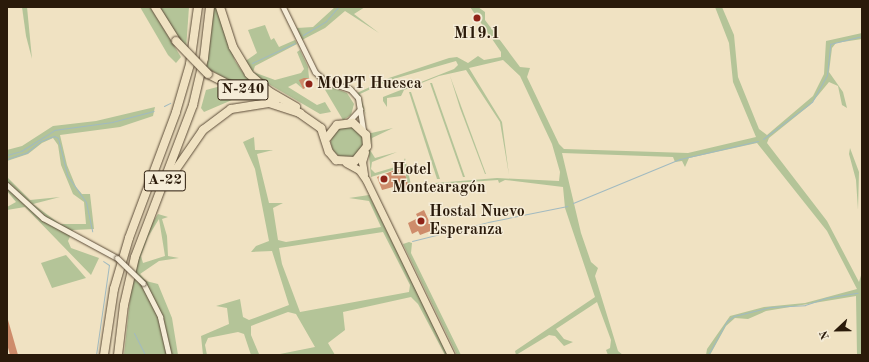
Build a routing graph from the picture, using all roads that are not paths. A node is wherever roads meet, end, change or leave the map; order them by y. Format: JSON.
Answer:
{"nodes":[{"id":1,"x":155,"y":7,"type":"edge"},
{"id":2,"x":193,"y":7,"type":"edge"},
{"id":3,"x":198,"y":7,"type":"edge"},
{"id":4,"x":210,"y":7,"type":"edge"},
{"id":5,"x":220,"y":7,"type":"edge"},
{"id":6,"x":283,"y":7,"type":"edge"},
{"id":7,"x":190,"y":64,"type":"junction"},
{"id":8,"x":360,"y":106,"type":"junction"},
{"id":9,"x":300,"y":111,"type":"junction"},
{"id":10,"x":348,"y":122,"type":"junction"},
{"id":11,"x":322,"y":125,"type":"junction"},
{"id":12,"x":337,"y":125,"type":"junction"},
{"id":13,"x":363,"y":130,"type":"junction"},
{"id":14,"x":327,"y":138,"type":"junction"},
{"id":15,"x":365,"y":152,"type":"junction"},
{"id":16,"x":346,"y":163,"type":"junction"},
{"id":17,"x":366,"y":180,"type":"junction"},
{"id":18,"x":7,"y":185,"type":"edge"},
{"id":19,"x":119,"y":339,"type":"junction"},
{"id":20,"x":104,"y":355,"type":"edge"},
{"id":21,"x":118,"y":355,"type":"edge"},
{"id":22,"x":169,"y":355,"type":"edge"},
{"id":23,"x":451,"y":355,"type":"edge"}],
"edges":[{"from":1,"to":9,"type":"highway","number":"N-240","bridge":true},
{"from":2,"to":7,"type":"highway"},
{"from":3,"to":7,"type":"highway","number":"A-22"},
{"from":4,"to":19,"type":"highway","number":"A-22"},
{"from":5,"to":9,"type":"highway"},
{"from":6,"to":8,"type":"street"},
{"from":7,"to":20,"type":"highway","number":"A-22"},
{"from":8,"to":10,"type":"street"},
{"from":8,"to":13,"type":"street"},
{"from":9,"to":11,"type":"highway","number":"N-240"},
{"from":9,"to":19,"type":"highway"},
{"from":10,"to":12,"type":"highway"},
{"from":10,"to":13,"type":"highway"},
{"from":11,"to":12,"type":"highway"},
{"from":11,"to":14,"type":"highway"},
{"from":12,"to":14,"type":"highway"},
{"from":13,"to":15,"type":"highway"},
{"from":14,"to":16,"type":"highway"},
{"from":15,"to":16,"type":"highway"},
{"from":15,"to":17,"type":"main road"},
{"from":16,"to":17,"type":"main road"},
{"from":17,"to":23,"type":"main road"},
{"from":18,"to":22,"type":"street","bridge":true},
{"from":19,"to":21,"type":"highway","number":"A-22"}]}
